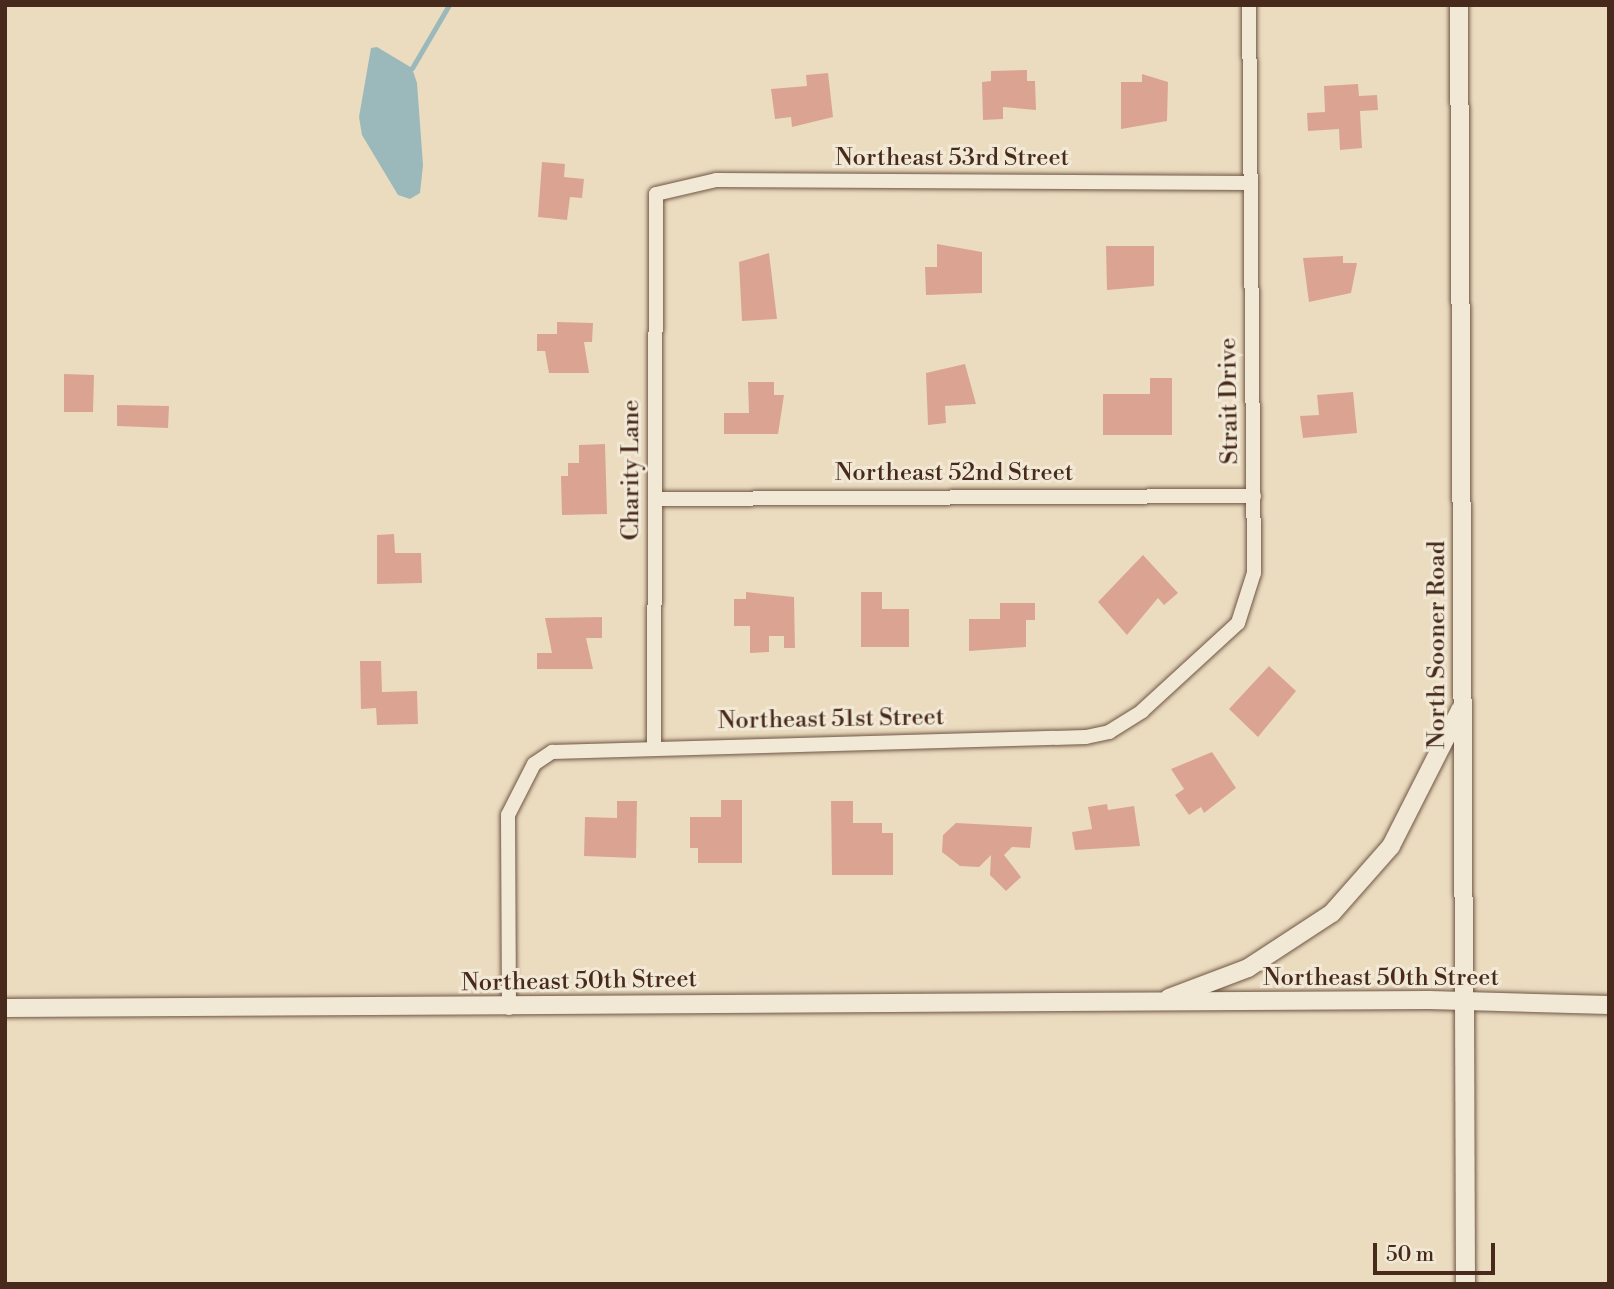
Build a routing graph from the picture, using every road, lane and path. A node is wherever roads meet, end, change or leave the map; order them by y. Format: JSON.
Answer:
{"nodes":[{"id":1,"x":1249,"y":5,"type":"edge"},
{"id":2,"x":1459,"y":5,"type":"edge"},
{"id":3,"x":1250,"y":183,"type":"junction"},
{"id":4,"x":656,"y":194,"type":"joint"},
{"id":5,"x":1254,"y":496,"type":"junction"},
{"id":6,"x":655,"y":499,"type":"junction"},
{"id":7,"x":1464,"y":702,"type":"junction"},
{"id":8,"x":1110,"y":732,"type":"joint"},
{"id":9,"x":654,"y":746,"type":"junction"},
{"id":10,"x":1464,"y":1001,"type":"junction"},
{"id":11,"x":1152,"y":1003,"type":"junction"},
{"id":12,"x":1609,"y":1005,"type":"edge"},
{"id":13,"x":5,"y":1008,"type":"edge"},
{"id":14,"x":509,"y":1008,"type":"junction"},
{"id":15,"x":1465,"y":1284,"type":"edge"}],
"edges":[{"from":1,"to":3,"type":"street","name":"Strait Drive"},
{"from":2,"to":7,"type":"street","name":"North Sooner Road"},
{"from":3,"to":4,"type":"street","name":"Northeast 53rd Street"},
{"from":3,"to":5,"type":"street","name":"Strait Drive"},
{"from":4,"to":6,"type":"street","name":"Charity Lane"},
{"from":5,"to":6,"type":"street","name":"Northeast 52nd Street"},
{"from":5,"to":8,"type":"street","name":"Strait Drive"},
{"from":6,"to":9,"type":"street","name":"Charity Lane"},
{"from":7,"to":10,"type":"street","name":"North Sooner Road"},
{"from":7,"to":11,"type":"street","name":"Northeast 50th Street"},
{"from":8,"to":9,"type":"street","name":"Northeast 51st Street"},
{"from":9,"to":14,"type":"street","name":"Northeast 51st Street"},
{"from":10,"to":11,"type":"street","name":"Northeast 50th Street"},
{"from":10,"to":12,"type":"street","name":"Northeast 50th Street"},
{"from":10,"to":15,"type":"main road","name":"North Sooner Road"},
{"from":11,"to":14,"type":"street","name":"Northeast 50th Street"},
{"from":13,"to":14,"type":"street","name":"Northeast 50th Street"}]}
